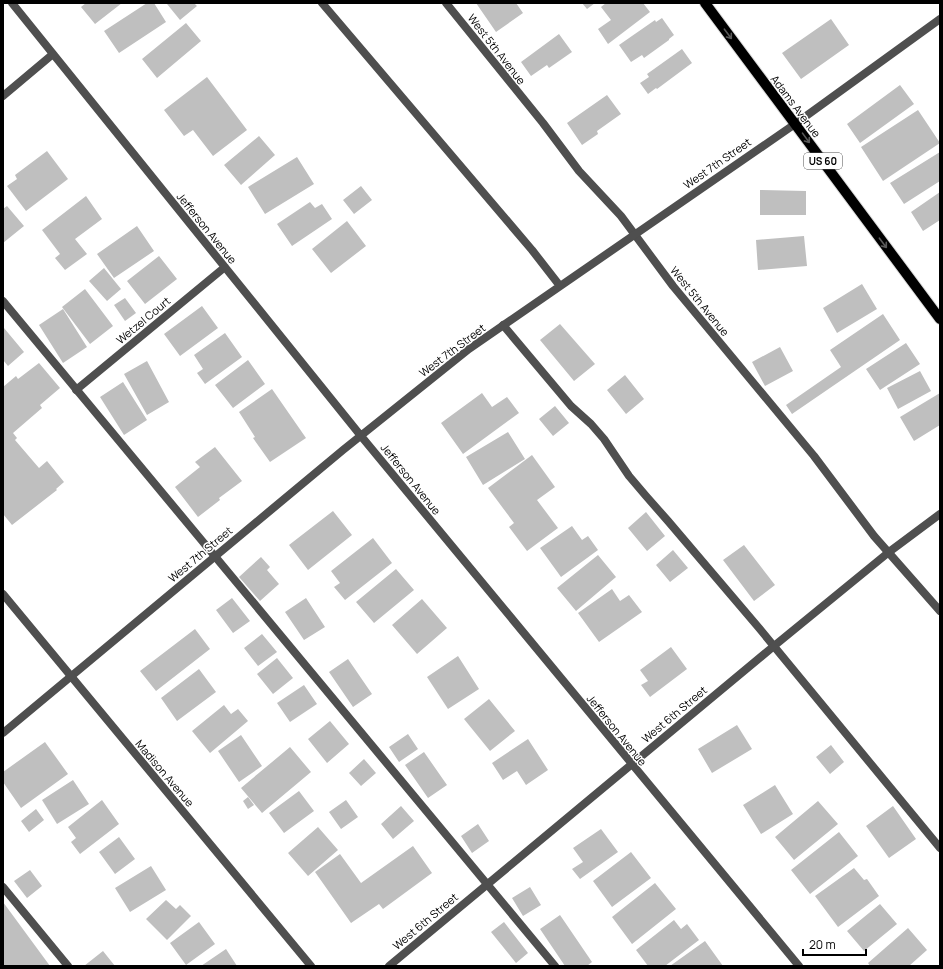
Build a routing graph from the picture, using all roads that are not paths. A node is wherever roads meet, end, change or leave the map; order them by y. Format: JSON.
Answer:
{"nodes":[{"id":1,"x":12,"y":3,"type":"edge"},
{"id":2,"x":322,"y":3,"type":"edge"},
{"id":3,"x":446,"y":3,"type":"edge"},
{"id":4,"x":705,"y":3,"type":"edge"},
{"id":5,"x":940,"y":19,"type":"edge"},
{"id":6,"x":53,"y":54,"type":"junction"},
{"id":7,"x":3,"y":96,"type":"edge"},
{"id":8,"x":795,"y":124,"type":"junction"},
{"id":9,"x":634,"y":234,"type":"junction"},
{"id":10,"x":225,"y":267,"type":"junction"},
{"id":11,"x":560,"y":286,"type":"junction"},
{"id":12,"x":3,"y":301,"type":"edge"},
{"id":13,"x":940,"y":319,"type":"edge"},
{"id":14,"x":503,"y":325,"type":"junction"},
{"id":15,"x":76,"y":390,"type":"junction"},
{"id":16,"x":361,"y":436,"type":"junction"},
{"id":17,"x":940,"y":514,"type":"edge"},
{"id":18,"x":889,"y":552,"type":"junction"},
{"id":19,"x":214,"y":556,"type":"junction"},
{"id":20,"x":3,"y":594,"type":"edge"},
{"id":21,"x":940,"y":610,"type":"edge"},
{"id":22,"x":774,"y":646,"type":"junction"},
{"id":23,"x":70,"y":676,"type":"junction"},
{"id":24,"x":3,"y":732,"type":"edge"},
{"id":25,"x":631,"y":764,"type":"junction"},
{"id":26,"x":940,"y":848,"type":"edge"},
{"id":27,"x":487,"y":884,"type":"junction"},
{"id":28,"x":3,"y":887,"type":"edge"},
{"id":29,"x":68,"y":966,"type":"edge"},
{"id":30,"x":311,"y":966,"type":"edge"},
{"id":31,"x":389,"y":966,"type":"edge"},
{"id":32,"x":555,"y":966,"type":"edge"},
{"id":33,"x":799,"y":966,"type":"edge"}],
"edges":[{"from":1,"to":6,"type":"street","name":"Jefferson Avenue"},
{"from":2,"to":11,"type":"street"},
{"from":3,"to":9,"type":"street","name":"West 5th Avenue"},
{"from":4,"to":8,"type":"main road","name":"Adams Avenue","number":"US 60","one_way":true},
{"from":5,"to":8,"type":"street","name":"West 7th Street"},
{"from":6,"to":7,"type":"street"},
{"from":6,"to":10,"type":"street","name":"Jefferson Avenue"},
{"from":8,"to":9,"type":"street","name":"West 7th Street"},
{"from":8,"to":13,"type":"main road","name":"Adams Avenue","number":"US 60","one_way":true},
{"from":9,"to":11,"type":"street","name":"West 7th Street"},
{"from":9,"to":18,"type":"street","name":"West 5th Avenue"},
{"from":10,"to":15,"type":"street","name":"Wetzel Court"},
{"from":10,"to":16,"type":"street","name":"Jefferson Avenue"},
{"from":11,"to":14,"type":"street","name":"West 7th Street"},
{"from":12,"to":15,"type":"street"},
{"from":14,"to":16,"type":"street","name":"West 7th Street"},
{"from":14,"to":22,"type":"street"},
{"from":15,"to":19,"type":"street"},
{"from":16,"to":19,"type":"street","name":"West 7th Street"},
{"from":16,"to":25,"type":"street","name":"Jefferson Avenue"},
{"from":17,"to":18,"type":"street","name":"West 6th Street"},
{"from":18,"to":21,"type":"street","name":"West 5th Avenue"},
{"from":18,"to":22,"type":"street","name":"West 6th Street"},
{"from":19,"to":23,"type":"street","name":"West 7th Street"},
{"from":19,"to":27,"type":"street"},
{"from":20,"to":23,"type":"street","name":"Madison Avenue"},
{"from":22,"to":25,"type":"street","name":"West 6th Street"},
{"from":22,"to":26,"type":"street"},
{"from":23,"to":24,"type":"street","name":"West 7th Street"},
{"from":23,"to":30,"type":"street","name":"Madison Avenue"},
{"from":25,"to":27,"type":"street","name":"West 6th Street"},
{"from":25,"to":33,"type":"street","name":"Jefferson Avenue"},
{"from":27,"to":31,"type":"street","name":"West 6th Street"},
{"from":27,"to":32,"type":"street"},
{"from":28,"to":29,"type":"street"}]}
